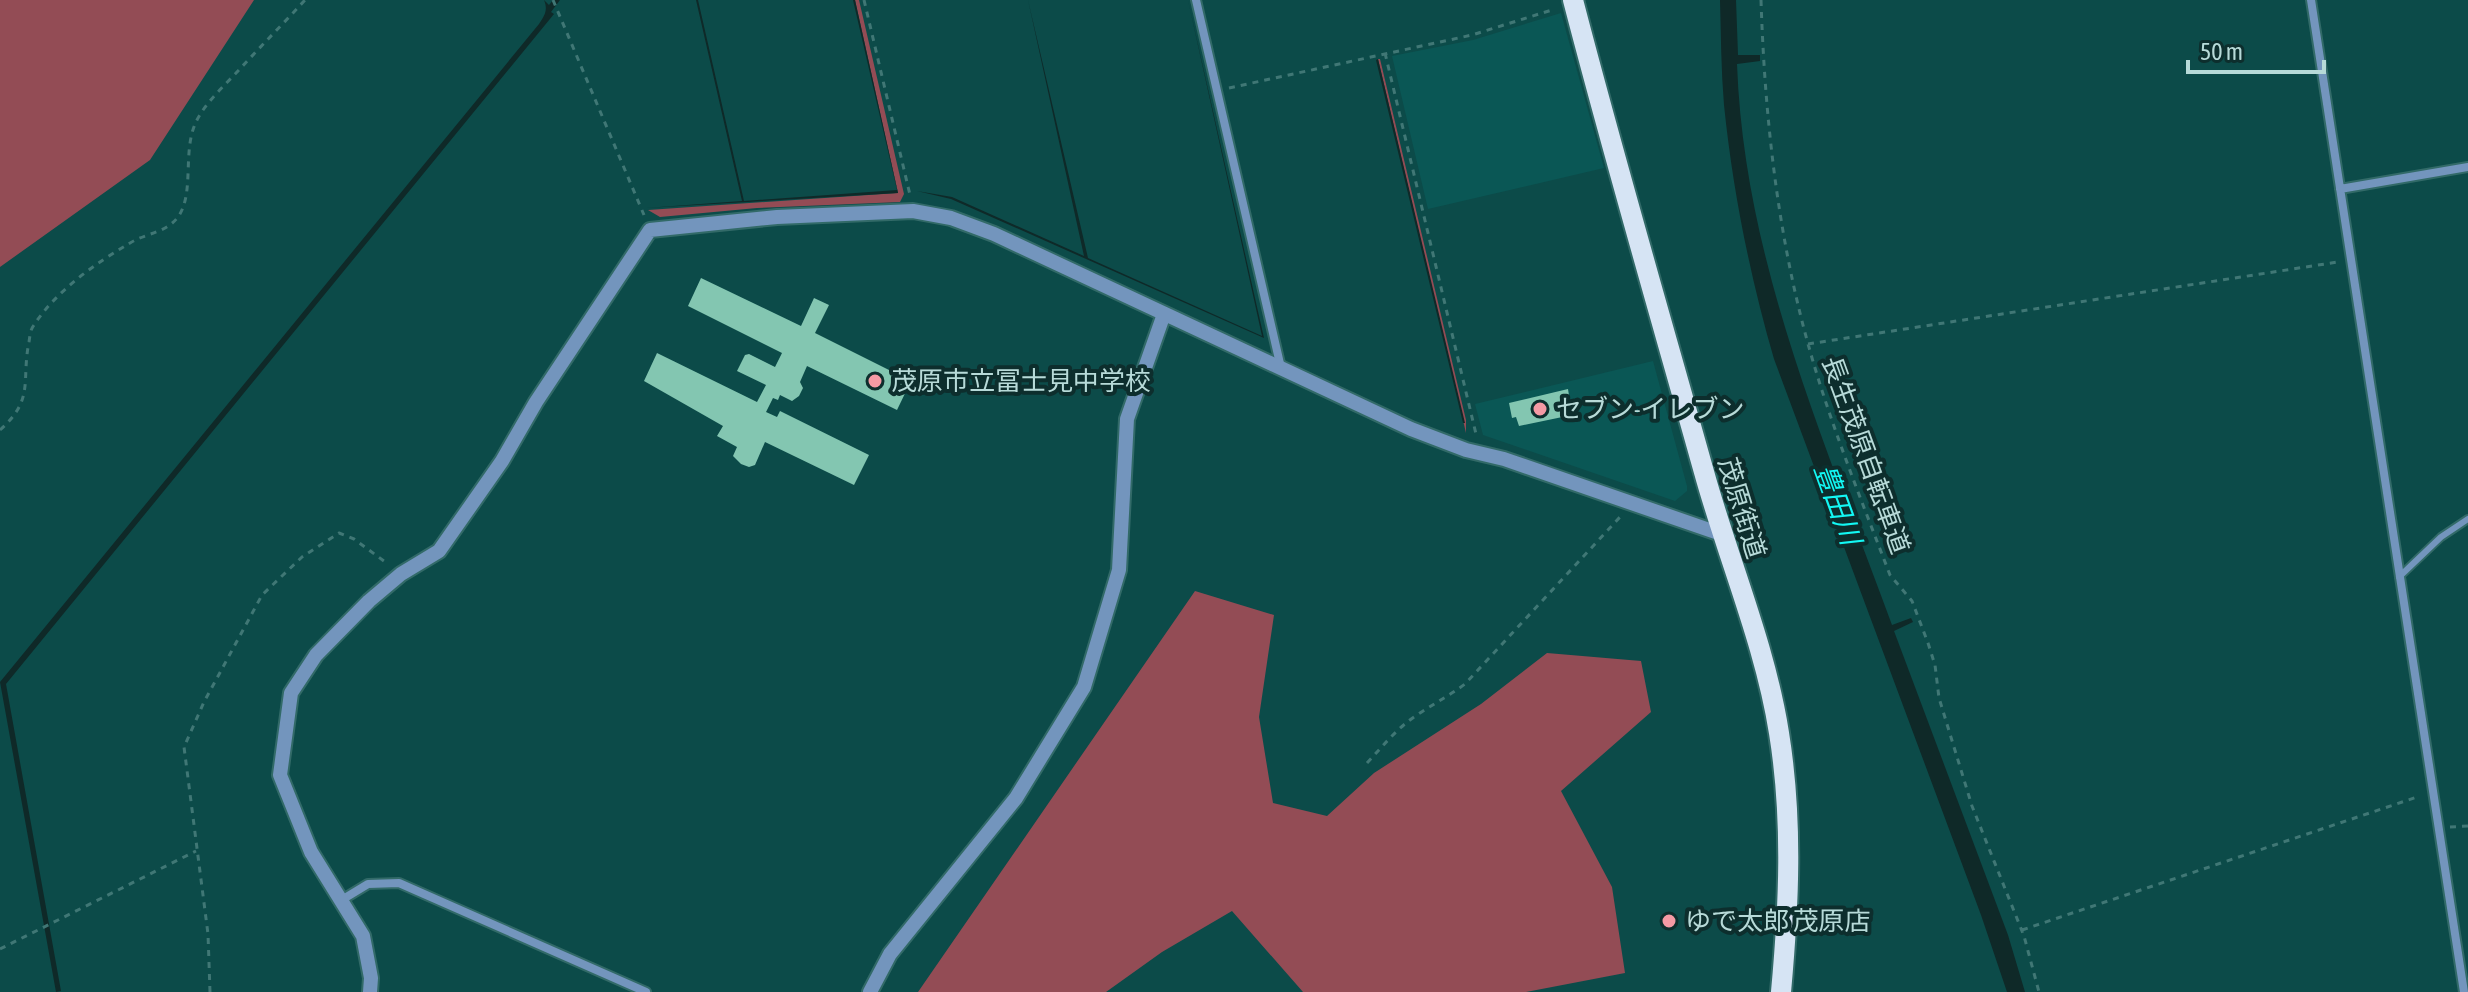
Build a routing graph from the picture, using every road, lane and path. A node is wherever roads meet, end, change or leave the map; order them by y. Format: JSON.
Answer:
{"nodes":[{"id":1,"x":305,"y":0,"type":"edge"},
{"id":2,"x":553,"y":0,"type":"edge"},
{"id":3,"x":864,"y":0,"type":"edge"},
{"id":4,"x":1196,"y":0,"type":"edge"},
{"id":5,"x":1761,"y":0,"type":"edge"},
{"id":6,"x":2311,"y":0,"type":"edge"},
{"id":7,"x":1574,"y":1,"type":"edge"},
{"id":8,"x":1385,"y":53,"type":"junction"},
{"id":9,"x":1217,"y":91,"type":"junction"},
{"id":10,"x":2468,"y":167,"type":"edge"},
{"id":11,"x":2340,"y":189,"type":"junction"},
{"id":12,"x":913,"y":211,"type":"junction"},
{"id":13,"x":650,"y":230,"type":"junction"},
{"id":14,"x":2352,"y":259,"type":"junction"},
{"id":15,"x":1164,"y":314,"type":"junction"},
{"id":16,"x":1808,"y":344,"type":"junction"},
{"id":17,"x":1281,"y":368,"type":"junction"},
{"id":18,"x":0,"y":430,"type":"edge"},
{"id":19,"x":1481,"y":453,"type":"junction"},
{"id":20,"x":1633,"y":503,"type":"junction"},
{"id":21,"x":2468,"y":519,"type":"edge"},
{"id":22,"x":1721,"y":534,"type":"junction"},
{"id":23,"x":401,"y":574,"type":"junction"},
{"id":24,"x":2399,"y":577,"type":"junction"},
{"id":25,"x":1367,"y":763,"type":"dead end"},
{"id":26,"x":2435,"y":792,"type":"junction"},
{"id":27,"x":196,"y":851,"type":"junction"},
{"id":28,"x":340,"y":901,"type":"junction"},
{"id":29,"x":2022,"y":930,"type":"junction"},
{"id":30,"x":0,"y":949,"type":"edge"},
{"id":31,"x":640,"y":991,"type":"edge"},
{"id":32,"x":210,"y":992,"type":"edge"},
{"id":33,"x":370,"y":992,"type":"edge"},
{"id":34,"x":870,"y":992,"type":"edge"},
{"id":35,"x":1781,"y":992,"type":"edge"},
{"id":36,"x":2039,"y":992,"type":"edge"},
{"id":37,"x":2464,"y":992,"type":"edge"}],
"edges":[{"from":1,"to":18,"type":"path"},
{"from":2,"to":13,"type":"path"},
{"from":3,"to":12,"type":"path"},
{"from":4,"to":9,"type":"street"},
{"from":5,"to":16,"type":"path","name":"長生茂原自転車道"},
{"from":6,"to":11,"type":"street"},
{"from":7,"to":8,"type":"path"},
{"from":7,"to":22,"type":"main road","name":"茂原街道"},
{"from":8,"to":9,"type":"path"},
{"from":8,"to":19,"type":"path"},
{"from":9,"to":17,"type":"street"},
{"from":10,"to":11,"type":"street"},
{"from":11,"to":14,"type":"street"},
{"from":12,"to":13,"type":"street"},
{"from":12,"to":15,"type":"street"},
{"from":13,"to":23,"type":"street"},
{"from":14,"to":16,"type":"path"},
{"from":14,"to":24,"type":"street"},
{"from":15,"to":17,"type":"street"},
{"from":15,"to":34,"type":"street"},
{"from":16,"to":29,"type":"path","name":"長生茂原自転車道"},
{"from":17,"to":19,"type":"street"},
{"from":19,"to":20,"type":"street"},
{"from":20,"to":22,"type":"street"},
{"from":20,"to":25,"type":"path"},
{"from":21,"to":24,"type":"lane"},
{"from":22,"to":35,"type":"main road","name":"茂原街道"},
{"from":23,"to":27,"type":"path"},
{"from":23,"to":28,"type":"street"},
{"from":24,"to":26,"type":"street"},
{"from":26,"to":29,"type":"path"},
{"from":26,"to":37,"type":"street"},
{"from":27,"to":30,"type":"path"},
{"from":27,"to":32,"type":"path"},
{"from":28,"to":31,"type":"street"},
{"from":28,"to":33,"type":"street"},
{"from":29,"to":36,"type":"path","name":"長生茂原自転車道"}]}
